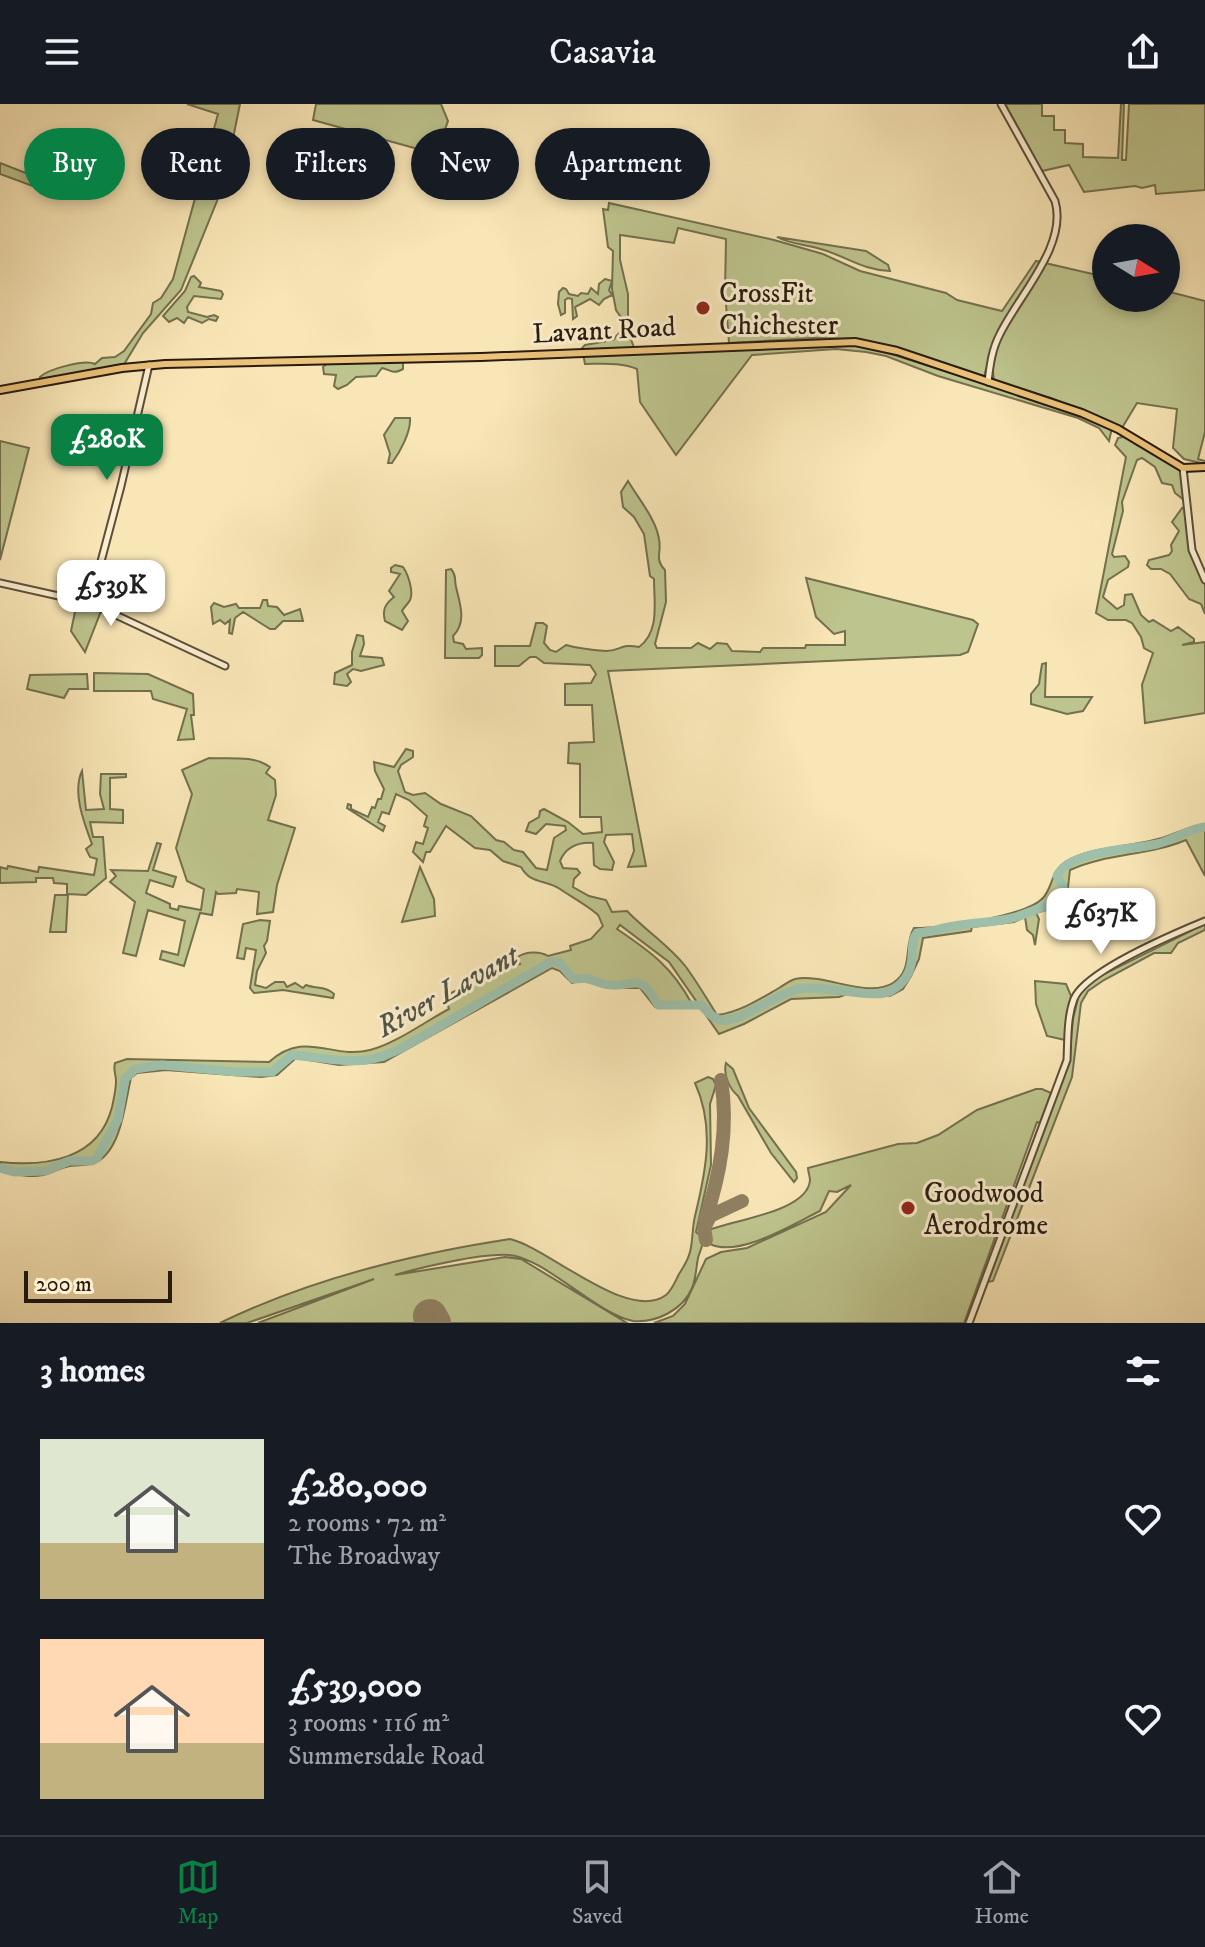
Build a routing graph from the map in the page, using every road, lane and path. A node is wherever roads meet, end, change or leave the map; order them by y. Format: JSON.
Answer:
{"nodes":[{"id":1,"x":1001,"y":104,"type":"edge"},
{"id":2,"x":149,"y":365,"type":"junction"},
{"id":3,"x":988,"y":382,"type":"junction"},
{"id":4,"x":0,"y":390,"type":"edge"},
{"id":5,"x":1205,"y":467,"type":"edge"},
{"id":6,"x":1183,"y":468,"type":"junction"},
{"id":7,"x":1205,"y":580,"type":"edge"},
{"id":8,"x":0,"y":583,"type":"edge"},
{"id":9,"x":90,"y":603,"type":"junction"},
{"id":10,"x":225,"y":666,"type":"dead end"},
{"id":11,"x":1205,"y":921,"type":"edge"},
{"id":12,"x":969,"y":1323,"type":"edge"}],
"edges":[{"from":1,"to":3,"type":"street"},
{"from":2,"to":3,"type":"main road","name":"Lavant Road"},
{"from":2,"to":4,"type":"main road","name":"Lavant Road"},
{"from":2,"to":9,"type":"street"},
{"from":3,"to":6,"type":"main road","name":"Lavant Road"},
{"from":5,"to":6,"type":"main road"},
{"from":6,"to":7,"type":"street"},
{"from":8,"to":9,"type":"street"},
{"from":9,"to":10,"type":"street"},
{"from":11,"to":12,"type":"street"}]}
